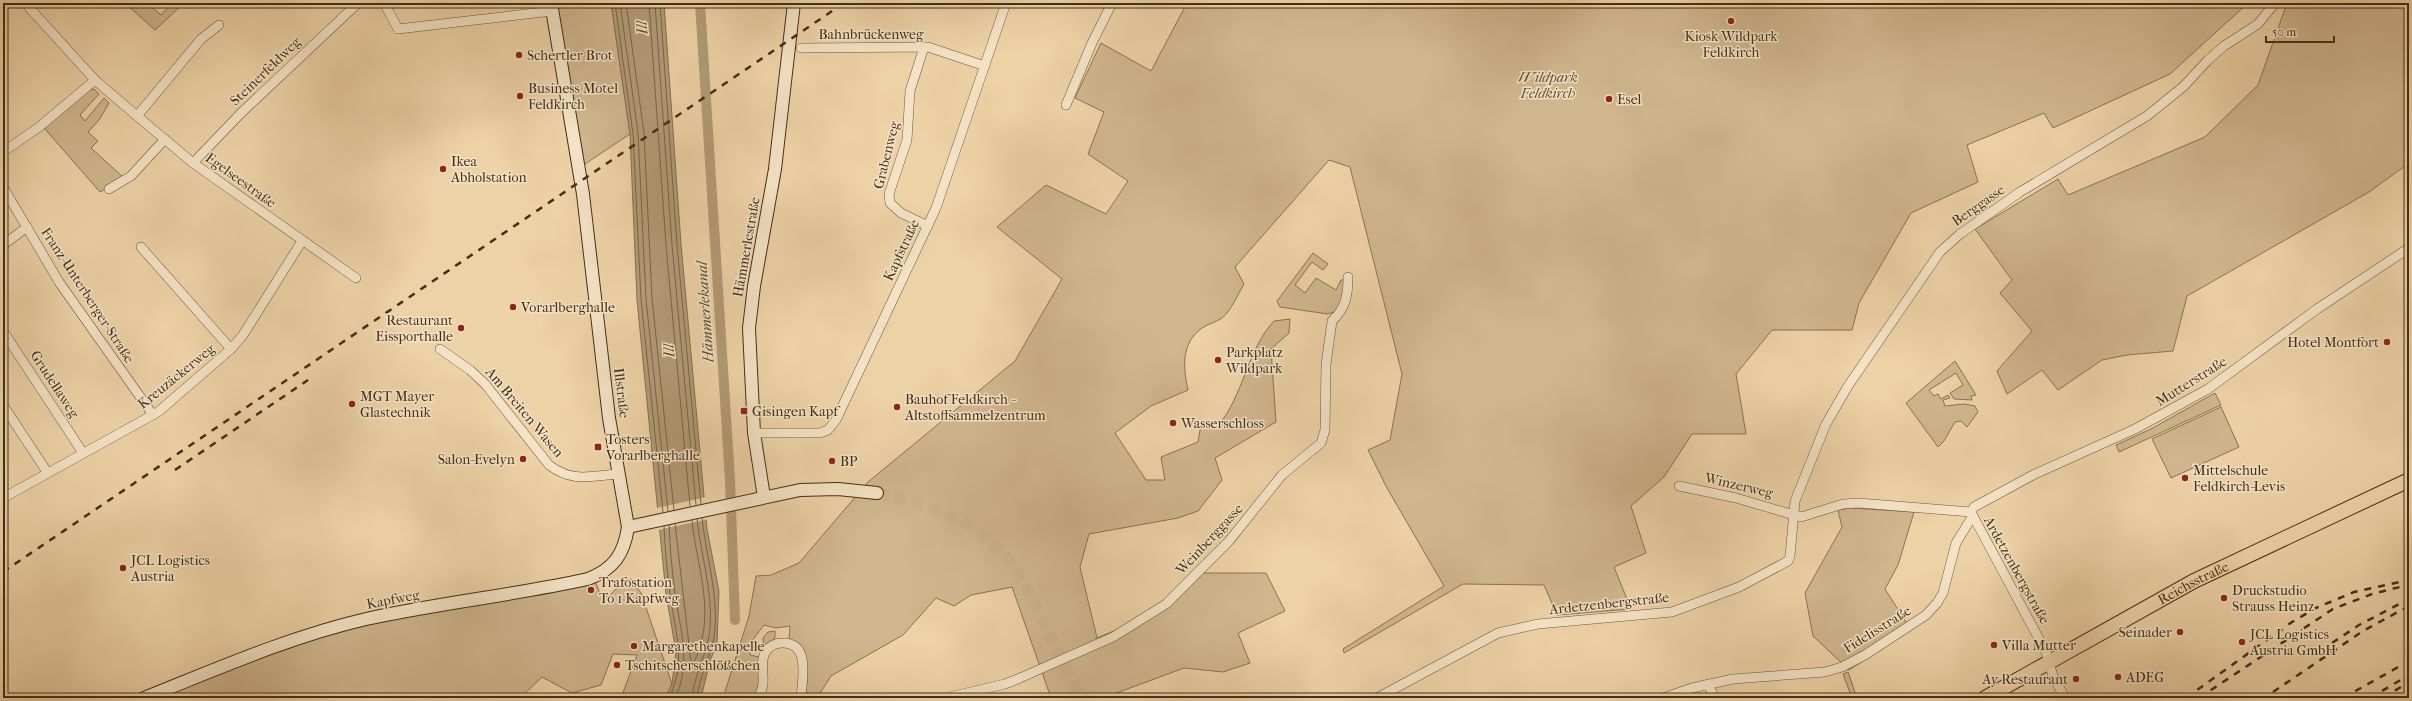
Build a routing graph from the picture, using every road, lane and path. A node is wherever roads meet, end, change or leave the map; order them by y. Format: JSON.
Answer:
{"nodes":[{"id":1,"x":25,"y":3,"type":"edge"},
{"id":2,"x":358,"y":3,"type":"edge"},
{"id":3,"x":384,"y":3,"type":"edge"},
{"id":4,"x":794,"y":3,"type":"edge"},
{"id":5,"x":1006,"y":3,"type":"edge"},
{"id":6,"x":1112,"y":3,"type":"edge"},
{"id":7,"x":2275,"y":3,"type":"edge"},
{"id":8,"x":551,"y":7,"type":"edge"},
{"id":9,"x":219,"y":24,"type":"dead end"},
{"id":10,"x":924,"y":47,"type":"junction"},
{"id":11,"x":801,"y":48,"type":"dead end"},
{"id":12,"x":985,"y":66,"type":"junction"},
{"id":13,"x":95,"y":80,"type":"junction"},
{"id":14,"x":1066,"y":105,"type":"dead end"},
{"id":15,"x":136,"y":116,"type":"junction"},
{"id":16,"x":165,"y":139,"type":"junction"},
{"id":17,"x":3,"y":152,"type":"edge"},
{"id":18,"x":194,"y":163,"type":"junction"},
{"id":19,"x":3,"y":187,"type":"edge"},
{"id":20,"x":109,"y":189,"type":"dead end"},
{"id":21,"x":928,"y":226,"type":"junction"},
{"id":22,"x":27,"y":227,"type":"junction"},
{"id":23,"x":302,"y":241,"type":"junction"},
{"id":24,"x":3,"y":245,"type":"edge"},
{"id":25,"x":141,"y":247,"type":"dead end"},
{"id":26,"x":2409,"y":248,"type":"edge"},
{"id":27,"x":1348,"y":277,"type":"dead end"},
{"id":28,"x":356,"y":278,"type":"dead end"},
{"id":29,"x":3,"y":331,"type":"edge"},
{"id":30,"x":231,"y":349,"type":"junction"},
{"id":31,"x":440,"y":349,"type":"dead end"},
{"id":32,"x":3,"y":406,"type":"edge"},
{"id":33,"x":153,"y":416,"type":"junction"},
{"id":34,"x":754,"y":433,"type":"junction"},
{"id":35,"x":83,"y":453,"type":"junction"},
{"id":36,"x":47,"y":472,"type":"junction"},
{"id":37,"x":618,"y":474,"type":"junction"},
{"id":38,"x":2409,"y":480,"type":"edge"},
{"id":39,"x":1679,"y":486,"type":"dead end"},
{"id":40,"x":877,"y":493,"type":"tunnel mouth"},
{"id":41,"x":764,"y":497,"type":"junction"},
{"id":42,"x":3,"y":498,"type":"edge"},
{"id":43,"x":1972,"y":514,"type":"junction"},
{"id":44,"x":1792,"y":515,"type":"junction"},
{"id":45,"x":628,"y":527,"type":"junction"},
{"id":46,"x":2049,"y":662,"type":"junction"},
{"id":47,"x":1708,"y":684,"type":"junction"},
{"id":48,"x":144,"y":698,"type":"edge"},
{"id":49,"x":759,"y":698,"type":"edge"},
{"id":50,"x":802,"y":698,"type":"edge"},
{"id":51,"x":945,"y":698,"type":"edge"},
{"id":52,"x":1377,"y":698,"type":"edge"},
{"id":53,"x":1664,"y":698,"type":"edge"},
{"id":54,"x":1715,"y":698,"type":"edge"},
{"id":55,"x":1985,"y":698,"type":"edge"},
{"id":56,"x":2065,"y":698,"type":"edge"}],
"edges":[{"from":1,"to":13,"type":"street","name":"Egelseestraße"},
{"from":2,"to":18,"type":"street","name":"Steinerfeldweg"},
{"from":3,"to":8,"type":"street","name":"Illstraße"},
{"from":4,"to":34,"type":"street","name":"Hämmerlestraße"},
{"from":5,"to":12,"type":"street","name":"Kapfstraße"},
{"from":6,"to":14,"type":"street"},
{"from":7,"to":44,"type":"street","name":"Berggasse"},
{"from":8,"to":37,"type":"street","name":"Illstraße"},
{"from":9,"to":15,"type":"street"},
{"from":10,"to":11,"type":"street","name":"Bahnbrückenweg"},
{"from":10,"to":12,"type":"street","name":"Bahnbrückenweg"},
{"from":10,"to":21,"type":"street","name":"Grabenweg"},
{"from":12,"to":21,"type":"street","name":"Kapfstraße"},
{"from":13,"to":15,"type":"street","name":"Egelseestraße"},
{"from":13,"to":17,"type":"street"},
{"from":15,"to":16,"type":"street","name":"Egelseestraße"},
{"from":16,"to":18,"type":"street","name":"Egelseestraße"},
{"from":16,"to":20,"type":"street"},
{"from":18,"to":23,"type":"street","name":"Egelseestraße"},
{"from":19,"to":22,"type":"street","name":"Franz-Unterberger-Straße"},
{"from":21,"to":34,"type":"street","name":"Kapfstraße"},
{"from":22,"to":24,"type":"street"},
{"from":22,"to":33,"type":"street","name":"Franz-Unterberger-Straße"},
{"from":23,"to":28,"type":"street"},
{"from":23,"to":30,"type":"street","name":"Kreuzäckerweg"},
{"from":25,"to":30,"type":"street"},
{"from":26,"to":43,"type":"street","name":"Mutterstraße"},
{"from":27,"to":51,"type":"street","name":"Weinberggasse"},
{"from":29,"to":35,"type":"street","name":"Grudellaweg"},
{"from":30,"to":33,"type":"street","name":"Kreuzäckerweg"},
{"from":31,"to":37,"type":"street","name":"Am Breiten Wasen"},
{"from":32,"to":36,"type":"street"},
{"from":33,"to":35,"type":"street","name":"Kreuzäckerweg"},
{"from":34,"to":41,"type":"street","name":"Hämmerlestraße"},
{"from":35,"to":36,"type":"street","name":"Kreuzäckerweg"},
{"from":36,"to":42,"type":"street","name":"Kreuzäckerweg"},
{"from":37,"to":45,"type":"street","name":"Illstraße"},
{"from":38,"to":46,"type":"main road","name":"Reichsstraße"},
{"from":39,"to":44,"type":"street","name":"Winzerweg"},
{"from":40,"to":41,"type":"street"},
{"from":41,"to":45,"type":"street"},
{"from":43,"to":44,"type":"street","name":"Ardetzenbergstraße"},
{"from":43,"to":46,"type":"street","name":"Ardetzenbergstraße"},
{"from":43,"to":47,"type":"street","name":"Fidelisstraße"},
{"from":44,"to":52,"type":"street","name":"Ardetzenbergstraße"},
{"from":45,"to":48,"type":"street","name":"Kapfweg"},
{"from":46,"to":55,"type":"main road","name":"Reichsstraße"},
{"from":46,"to":56,"type":"street","name":"Ardetzenbergstraße"},
{"from":47,"to":53,"type":"street","name":"Fidelisstraße"},
{"from":47,"to":54,"type":"street"},
{"from":49,"to":50,"type":"street"}]}
